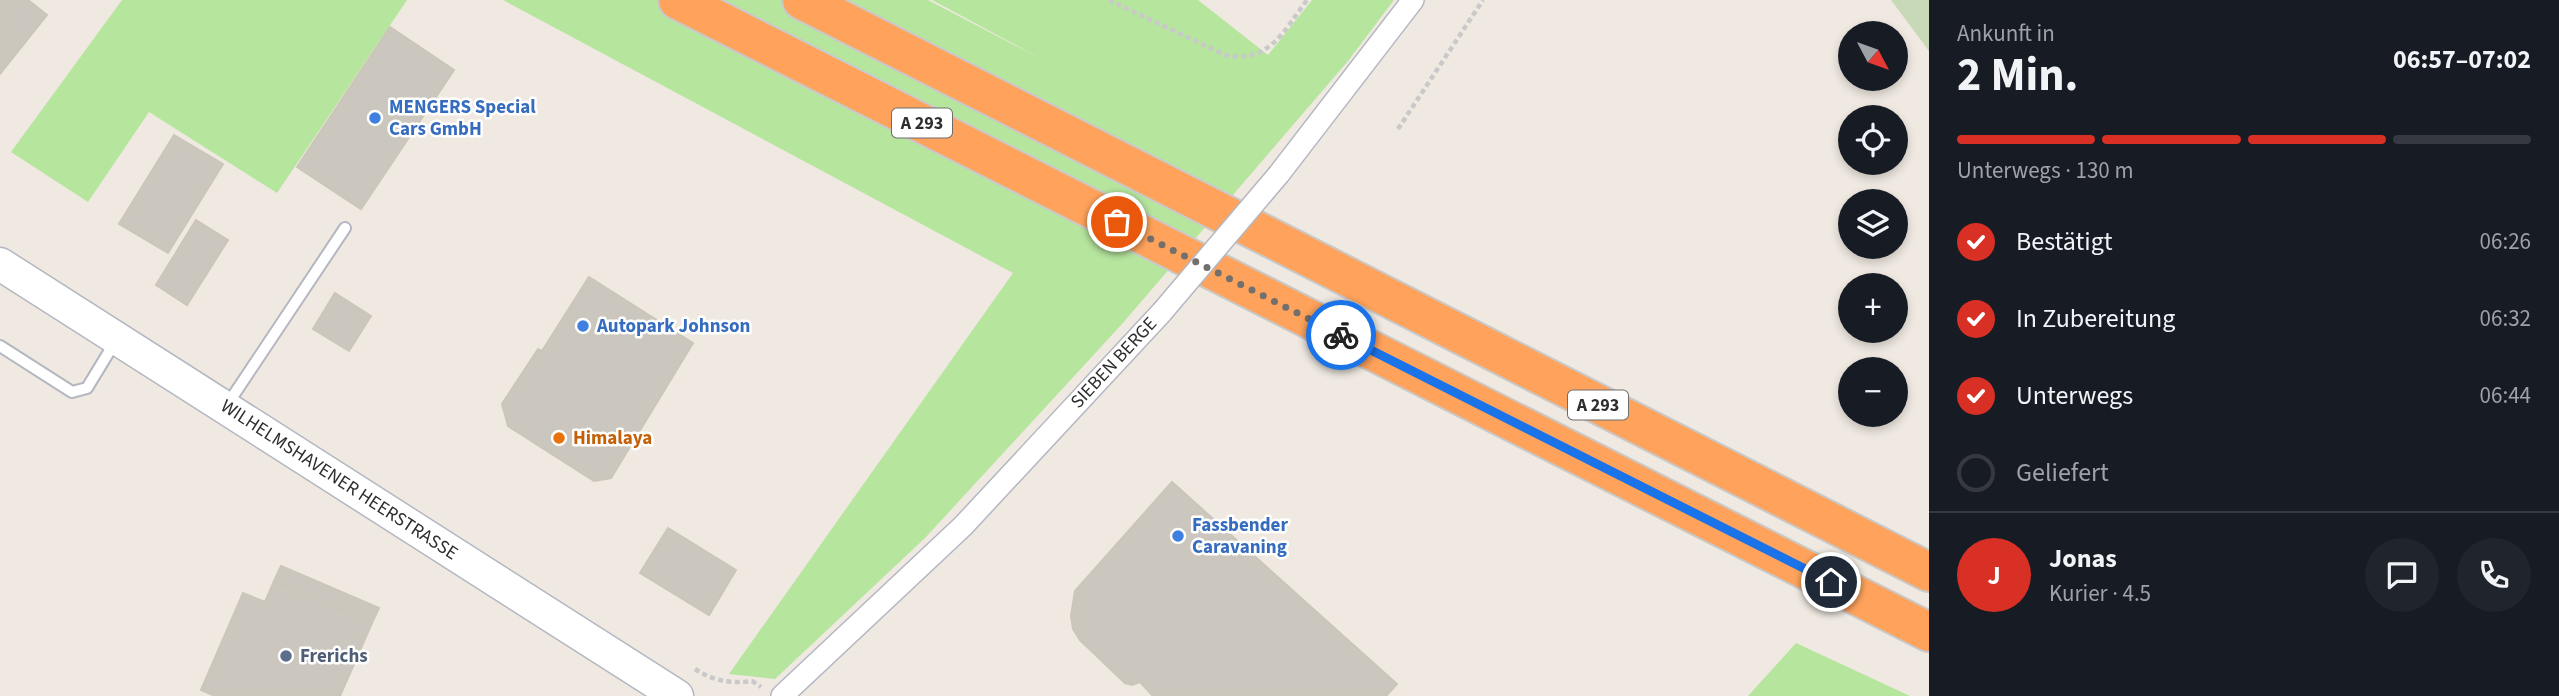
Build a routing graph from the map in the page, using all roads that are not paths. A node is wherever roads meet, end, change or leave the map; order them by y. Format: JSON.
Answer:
{"nodes":[{"id":1,"x":678,"y":0,"type":"edge"},
{"id":2,"x":802,"y":0,"type":"edge"},
{"id":3,"x":1413,"y":0,"type":"edge"},
{"id":4,"x":345,"y":228,"type":"dead end"},
{"id":5,"x":0,"y":264,"type":"edge"},
{"id":6,"x":118,"y":338,"type":"junction"},
{"id":7,"x":0,"y":346,"type":"edge"},
{"id":8,"x":226,"y":407,"type":"junction"},
{"id":9,"x":1929,"y":572,"type":"edge"},
{"id":10,"x":1929,"y":632,"type":"edge"},
{"id":11,"x":772,"y":692,"type":"edge"},
{"id":12,"x":677,"y":696,"type":"edge"}],
"edges":[{"from":1,"to":10,"type":"highway","number":"A 293"},
{"from":2,"to":9,"type":"highway","number":"A 293"},
{"from":3,"to":11,"type":"street","name":"SIEBEN BERGE","bridge":true},
{"from":4,"to":8,"type":"lane"},
{"from":5,"to":6,"type":"street","name":"WILHELMSHAVENER HEERSTRASSE"},
{"from":6,"to":7,"type":"lane"},
{"from":6,"to":8,"type":"street","name":"WILHELMSHAVENER HEERSTRASSE"},
{"from":8,"to":12,"type":"street","name":"WILHELMSHAVENER HEERSTRASSE"}]}
